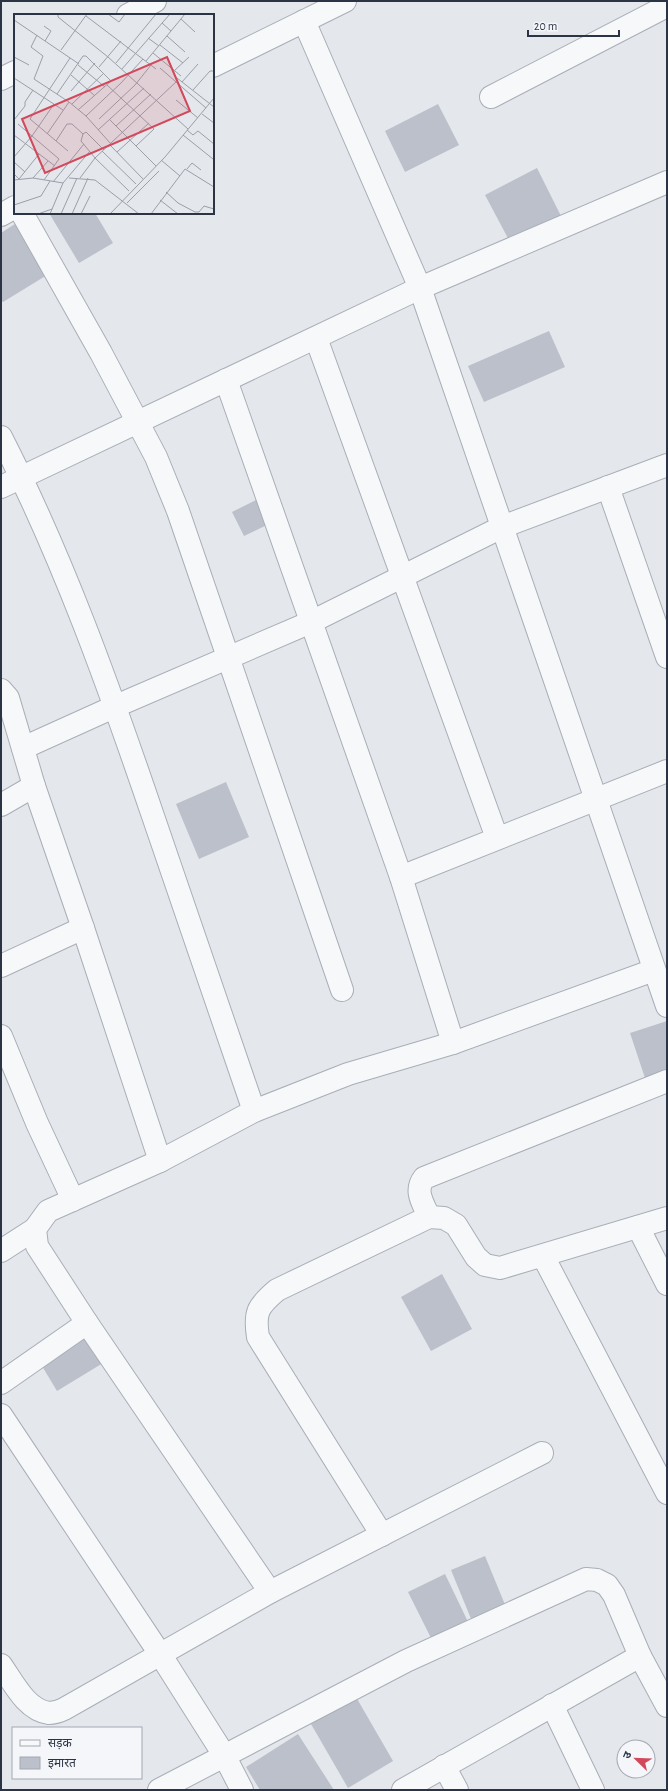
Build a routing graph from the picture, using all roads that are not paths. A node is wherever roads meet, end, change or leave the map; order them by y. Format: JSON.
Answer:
{"nodes":[{"id":1,"x":155,"y":1,"type":"edge"},
{"id":2,"x":346,"y":1,"type":"edge"},
{"id":3,"x":667,"y":6,"type":"edge"},
{"id":4,"x":130,"y":14,"type":"edge"},
{"id":5,"x":304,"y":21,"type":"junction"},
{"id":6,"x":214,"y":66,"type":"edge"},
{"id":7,"x":14,"y":72,"type":"edge"},
{"id":8,"x":1,"y":79,"type":"edge"},
{"id":9,"x":491,"y":98,"type":"dead end"},
{"id":10,"x":667,"y":182,"type":"edge"},
{"id":11,"x":14,"y":208,"type":"edge"},
{"id":12,"x":23,"y":214,"type":"edge"},
{"id":13,"x":1,"y":215,"type":"edge"},
{"id":14,"x":420,"y":288,"type":"junction"},
{"id":15,"x":316,"y":338,"type":"junction"},
{"id":16,"x":226,"y":380,"type":"junction"},
{"id":17,"x":137,"y":422,"type":"junction"},
{"id":18,"x":1,"y":437,"type":"edge"},
{"id":19,"x":667,"y":465,"type":"edge"},
{"id":20,"x":22,"y":477,"type":"junction"},
{"id":21,"x":1,"y":487,"type":"edge"},
{"id":22,"x":608,"y":487,"type":"junction"},
{"id":23,"x":502,"y":527,"type":"junction"},
{"id":24,"x":403,"y":576,"type":"junction"},
{"id":25,"x":311,"y":622,"type":"junction"},
{"id":26,"x":229,"y":657,"type":"junction"},
{"id":27,"x":667,"y":657,"type":"edge"},
{"id":28,"x":1,"y":690,"type":"edge"},
{"id":29,"x":116,"y":706,"type":"junction"},
{"id":30,"x":23,"y":748,"type":"junction"},
{"id":31,"x":667,"y":771,"type":"edge"},
{"id":32,"x":34,"y":786,"type":"junction"},
{"id":33,"x":596,"y":799,"type":"junction"},
{"id":34,"x":1,"y":805,"type":"edge"},
{"id":35,"x":497,"y":838,"type":"junction"},
{"id":36,"x":401,"y":877,"type":"junction"},
{"id":37,"x":84,"y":928,"type":"junction"},
{"id":38,"x":1,"y":966,"type":"edge"},
{"id":39,"x":662,"y":988,"type":"edge"},
{"id":40,"x":342,"y":990,"type":"dead end"},
{"id":41,"x":1,"y":1036,"type":"edge"},
{"id":42,"x":453,"y":1043,"type":"junction"},
{"id":43,"x":667,"y":1080,"type":"edge"},
{"id":44,"x":254,"y":1111,"type":"junction"},
{"id":45,"x":160,"y":1161,"type":"junction"},
{"id":46,"x":73,"y":1200,"type":"junction"},
{"id":47,"x":428,"y":1218,"type":"junction"},
{"id":48,"x":667,"y":1218,"type":"edge"},
{"id":49,"x":638,"y":1227,"type":"junction"},
{"id":50,"x":35,"y":1230,"type":"junction"},
{"id":51,"x":1,"y":1251,"type":"edge"},
{"id":52,"x":542,"y":1256,"type":"junction"},
{"id":53,"x":667,"y":1284,"type":"edge"},
{"id":54,"x":87,"y":1323,"type":"junction"},
{"id":55,"x":1,"y":1383,"type":"edge"},
{"id":56,"x":1,"y":1415,"type":"edge"},
{"id":57,"x":542,"y":1453,"type":"dead end"},
{"id":58,"x":667,"y":1493,"type":"edge"},
{"id":59,"x":382,"y":1535,"type":"junction"},
{"id":60,"x":270,"y":1592,"type":"junction"},
{"id":61,"x":160,"y":1654,"type":"junction"},
{"id":62,"x":640,"y":1656,"type":"junction"},
{"id":63,"x":1,"y":1665,"type":"edge"},
{"id":64,"x":552,"y":1705,"type":"junction"},
{"id":65,"x":667,"y":1706,"type":"edge"},
{"id":66,"x":224,"y":1755,"type":"junction"},
{"id":67,"x":444,"y":1766,"type":"junction"},
{"id":68,"x":159,"y":1790,"type":"edge"},
{"id":69,"x":242,"y":1790,"type":"edge"},
{"id":70,"x":403,"y":1790,"type":"edge"},
{"id":71,"x":457,"y":1790,"type":"edge"},
{"id":72,"x":593,"y":1790,"type":"edge"}],
"edges":[{"from":1,"to":4,"type":"street"},
{"from":2,"to":5,"type":"street"},
{"from":3,"to":9,"type":"street"},
{"from":5,"to":6,"type":"street"},
{"from":5,"to":14,"type":"street"},
{"from":7,"to":8,"type":"street"},
{"from":10,"to":14,"type":"street"},
{"from":11,"to":13,"type":"street"},
{"from":12,"to":17,"type":"street"},
{"from":14,"to":15,"type":"street"},
{"from":14,"to":23,"type":"street"},
{"from":15,"to":16,"type":"street"},
{"from":15,"to":24,"type":"street"},
{"from":16,"to":17,"type":"street"},
{"from":16,"to":25,"type":"street"},
{"from":17,"to":20,"type":"street"},
{"from":17,"to":26,"type":"street"},
{"from":18,"to":20,"type":"street"},
{"from":19,"to":22,"type":"street"},
{"from":20,"to":21,"type":"street"},
{"from":20,"to":29,"type":"street"},
{"from":22,"to":23,"type":"street"},
{"from":22,"to":27,"type":"street"},
{"from":23,"to":24,"type":"street"},
{"from":23,"to":33,"type":"street"},
{"from":24,"to":25,"type":"street"},
{"from":24,"to":35,"type":"street"},
{"from":25,"to":26,"type":"street"},
{"from":25,"to":36,"type":"street"},
{"from":26,"to":29,"type":"street"},
{"from":26,"to":40,"type":"street"},
{"from":28,"to":30,"type":"street"},
{"from":29,"to":30,"type":"street"},
{"from":29,"to":44,"type":"street"},
{"from":30,"to":32,"type":"street"},
{"from":31,"to":33,"type":"street"},
{"from":32,"to":34,"type":"street"},
{"from":32,"to":37,"type":"street"},
{"from":33,"to":35,"type":"street"},
{"from":33,"to":39,"type":"street"},
{"from":35,"to":36,"type":"street"},
{"from":36,"to":42,"type":"street"},
{"from":37,"to":38,"type":"street"},
{"from":37,"to":45,"type":"street"},
{"from":39,"to":42,"type":"street"},
{"from":41,"to":46,"type":"street"},
{"from":42,"to":44,"type":"street"},
{"from":43,"to":47,"type":"street"},
{"from":44,"to":45,"type":"street"},
{"from":45,"to":46,"type":"street"},
{"from":46,"to":50,"type":"street"},
{"from":47,"to":52,"type":"street"},
{"from":47,"to":59,"type":"street"},
{"from":48,"to":49,"type":"street"},
{"from":49,"to":52,"type":"street"},
{"from":49,"to":53,"type":"street"},
{"from":50,"to":51,"type":"street"},
{"from":50,"to":54,"type":"street"},
{"from":52,"to":58,"type":"street"},
{"from":54,"to":55,"type":"street"},
{"from":54,"to":60,"type":"street"},
{"from":56,"to":61,"type":"street"},
{"from":57,"to":59,"type":"street"},
{"from":59,"to":60,"type":"street"},
{"from":60,"to":61,"type":"street"},
{"from":61,"to":63,"type":"street"},
{"from":61,"to":66,"type":"street"},
{"from":62,"to":64,"type":"street"},
{"from":62,"to":65,"type":"street"},
{"from":62,"to":66,"type":"street"},
{"from":64,"to":67,"type":"street"},
{"from":64,"to":72,"type":"street"},
{"from":66,"to":68,"type":"street"},
{"from":66,"to":69,"type":"street"},
{"from":67,"to":70,"type":"street"},
{"from":67,"to":71,"type":"street"}]}
